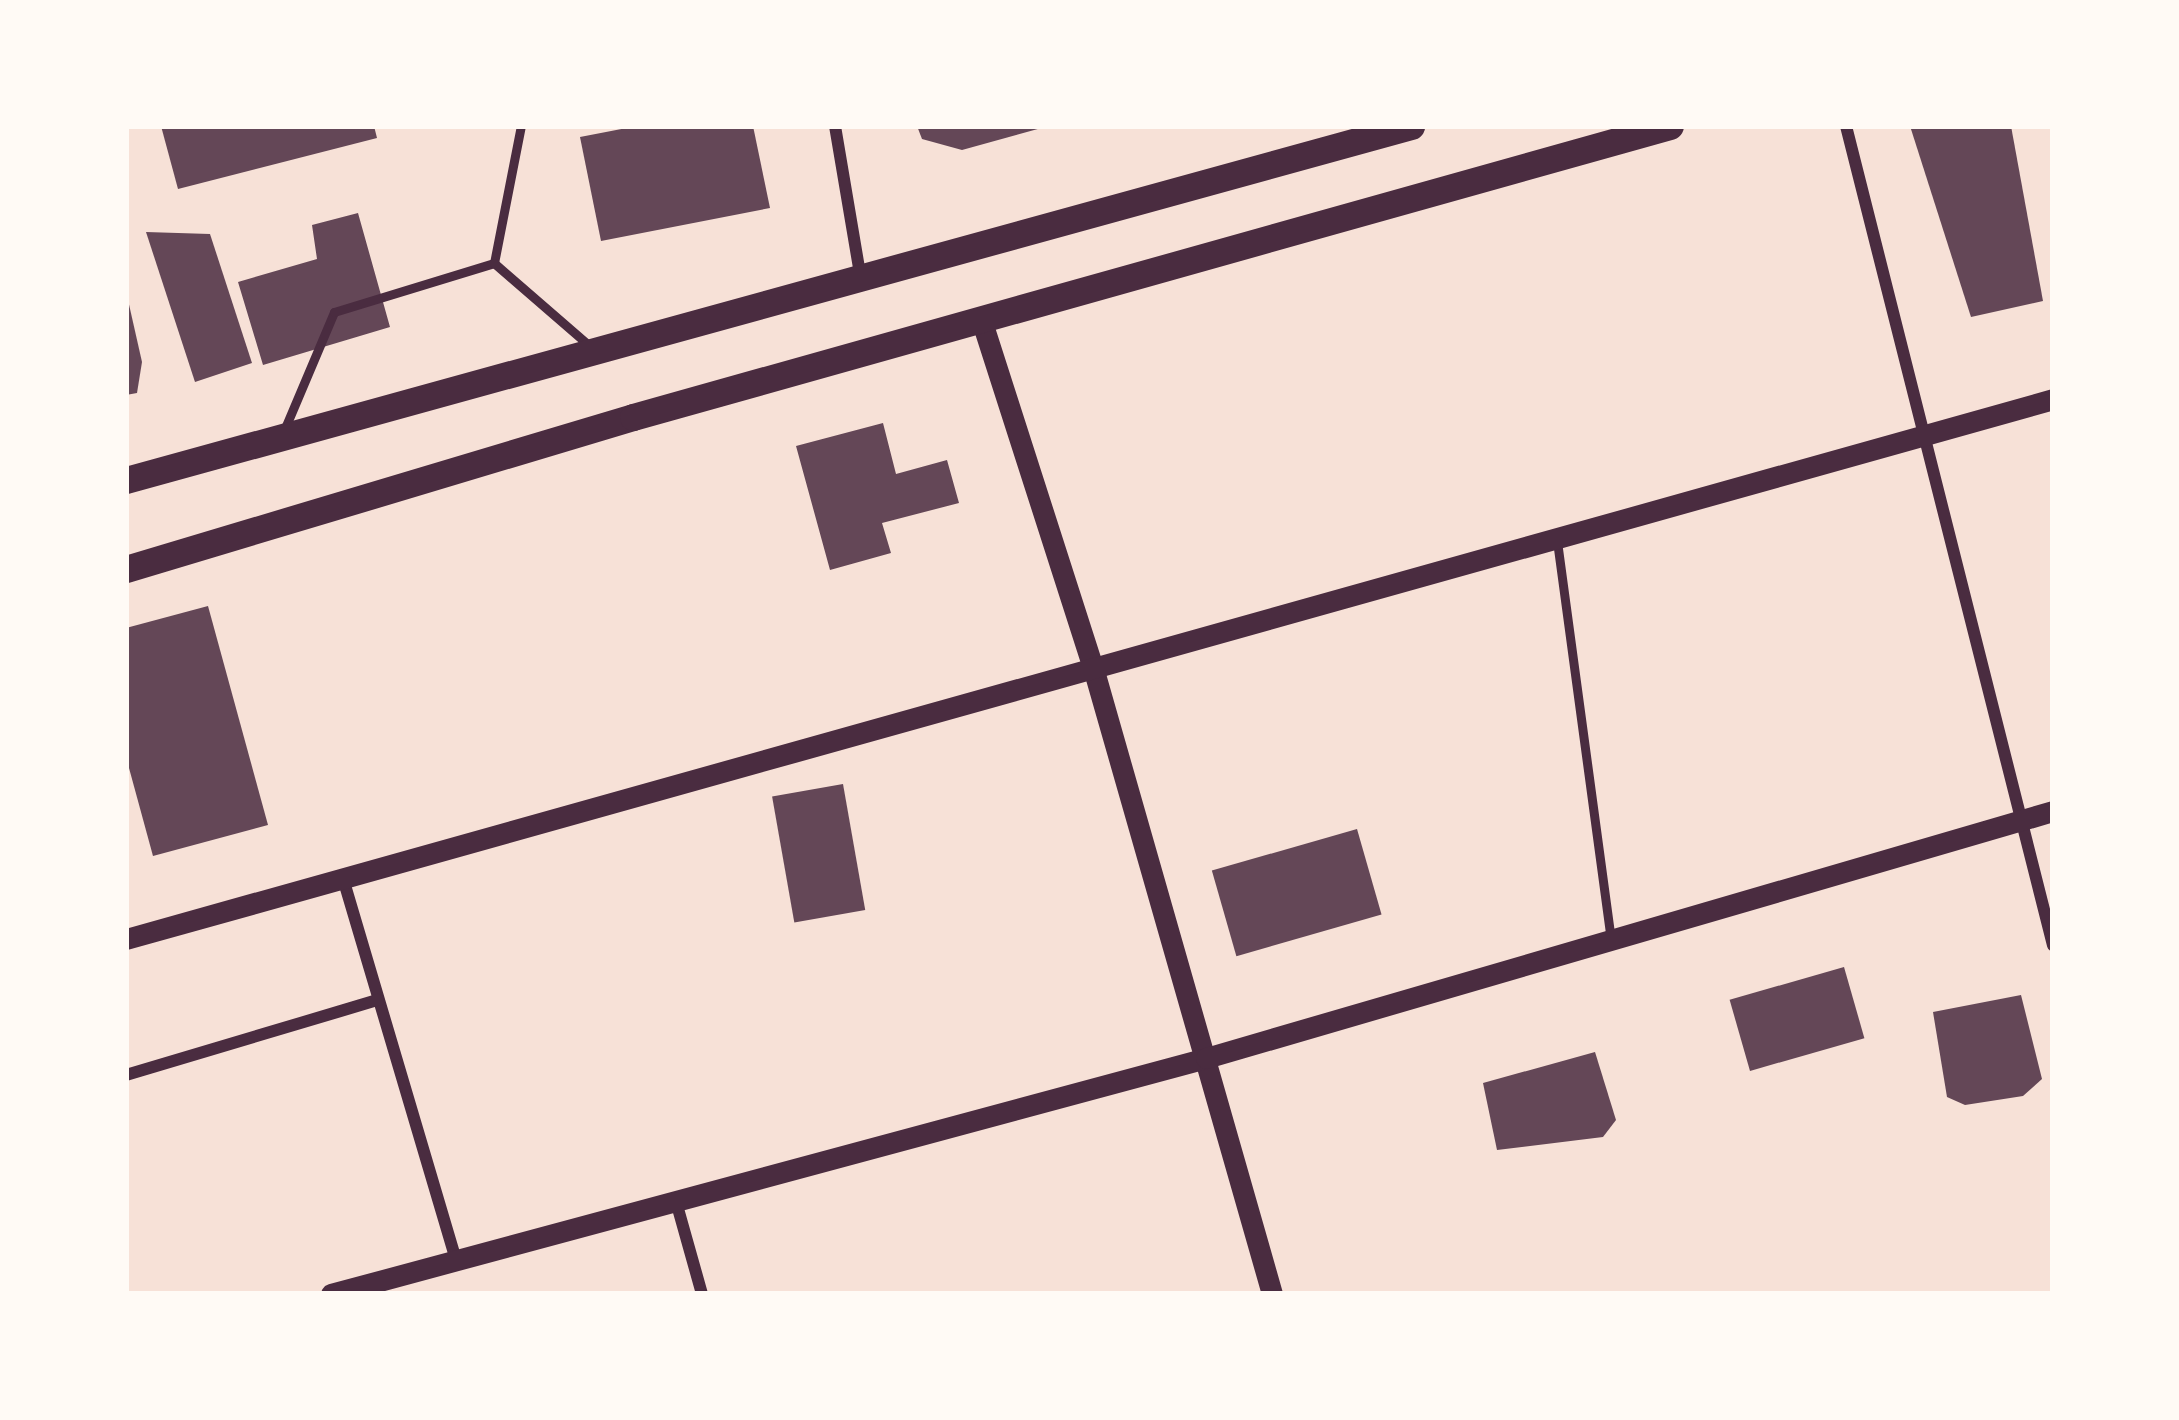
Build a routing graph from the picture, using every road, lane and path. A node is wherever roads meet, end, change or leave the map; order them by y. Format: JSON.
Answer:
{"nodes":[{"id":1,"x":521,"y":126,"type":"edge"},
{"id":2,"x":835,"y":126,"type":"edge"},
{"id":3,"x":1412,"y":126,"type":"edge"},
{"id":4,"x":1670,"y":126,"type":"edge"},
{"id":5,"x":1846,"y":126,"type":"edge"},
{"id":6,"x":494,"y":263,"type":"junction"},
{"id":7,"x":860,"y":274,"type":"junction"},
{"id":8,"x":982,"y":322,"type":"junction"},
{"id":9,"x":595,"y":351,"type":"junction"},
{"id":10,"x":2053,"y":399,"type":"edge"},
{"id":11,"x":281,"y":437,"type":"junction"},
{"id":12,"x":1926,"y":438,"type":"junction"},
{"id":13,"x":126,"y":479,"type":"edge"},
{"id":14,"x":1557,"y":541,"type":"junction"},
{"id":15,"x":126,"y":569,"type":"edge"},
{"id":16,"x":1094,"y":671,"type":"junction"},
{"id":17,"x":2053,"y":812,"type":"edge"},
{"id":18,"x":2017,"y":820,"type":"junction"},
{"id":19,"x":342,"y":875,"type":"junction"},
{"id":20,"x":126,"y":939,"type":"edge"},
{"id":21,"x":1610,"y":940,"type":"junction"},
{"id":22,"x":2053,"y":945,"type":"edge"},
{"id":23,"x":379,"y":1000,"type":"junction"},
{"id":24,"x":1206,"y":1058,"type":"junction"},
{"id":25,"x":126,"y":1076,"type":"edge"},
{"id":26,"x":677,"y":1205,"type":"junction"},
{"id":27,"x":456,"y":1262,"type":"junction"},
{"id":28,"x":331,"y":1294,"type":"edge"},
{"id":29,"x":702,"y":1294,"type":"edge"},
{"id":30,"x":1272,"y":1294,"type":"edge"}],
"edges":[{"from":1,"to":6,"type":"lane"},
{"from":2,"to":7,"type":"street"},
{"from":3,"to":7,"type":"highway"},
{"from":4,"to":8,"type":"highway"},
{"from":5,"to":12,"type":"street"},
{"from":6,"to":9,"type":"lane"},
{"from":6,"to":11,"type":"lane"},
{"from":7,"to":9,"type":"highway"},
{"from":8,"to":15,"type":"highway"},
{"from":8,"to":16,"type":"street"},
{"from":9,"to":11,"type":"highway"},
{"from":10,"to":12,"type":"street"},
{"from":11,"to":13,"type":"highway"},
{"from":12,"to":14,"type":"street"},
{"from":12,"to":18,"type":"street"},
{"from":14,"to":16,"type":"street"},
{"from":14,"to":21,"type":"lane"},
{"from":16,"to":19,"type":"street"},
{"from":16,"to":24,"type":"street"},
{"from":17,"to":18,"type":"street"},
{"from":18,"to":21,"type":"street"},
{"from":18,"to":22,"type":"street"},
{"from":19,"to":20,"type":"street"},
{"from":19,"to":23,"type":"street"},
{"from":21,"to":24,"type":"street"},
{"from":23,"to":25,"type":"street"},
{"from":23,"to":27,"type":"street"},
{"from":24,"to":26,"type":"street"},
{"from":24,"to":30,"type":"street"},
{"from":26,"to":27,"type":"street"},
{"from":26,"to":29,"type":"street"},
{"from":27,"to":28,"type":"street"}]}
